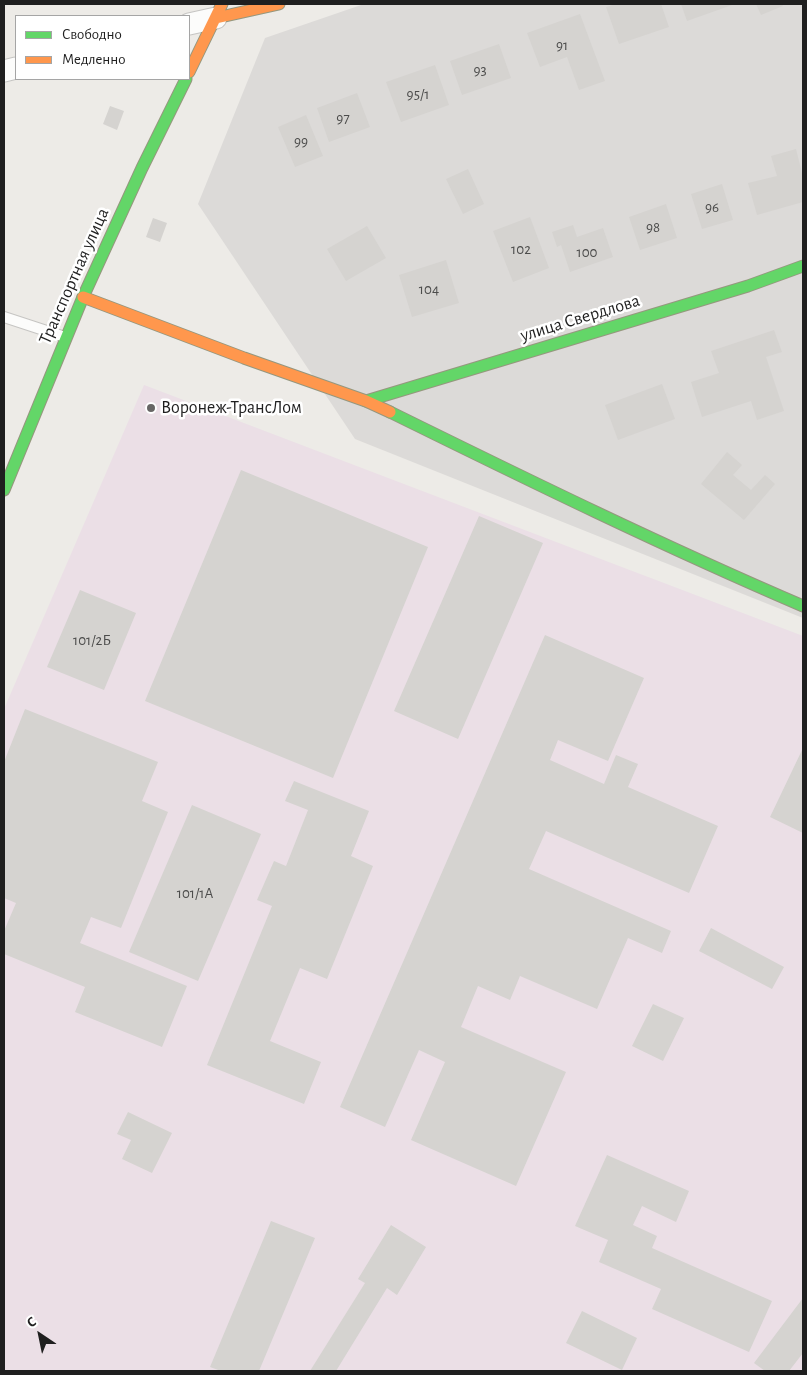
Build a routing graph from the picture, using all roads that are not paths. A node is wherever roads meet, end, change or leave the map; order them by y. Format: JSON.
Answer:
{"nodes":[{"id":1,"x":279,"y":4,"type":"edge"},
{"id":2,"x":219,"y":11,"type":"edge"},
{"id":3,"x":190,"y":24,"type":"edge"},
{"id":4,"x":190,"y":70,"type":"edge"},
{"id":5,"x":186,"y":80,"type":"edge"},
{"id":6,"x":803,"y":266,"type":"edge"},
{"id":7,"x":82,"y":297,"type":"junction"},
{"id":8,"x":4,"y":317,"type":"edge"},
{"id":9,"x":66,"y":337,"type":"junction"},
{"id":10,"x":366,"y":401,"type":"junction"},
{"id":11,"x":4,"y":490,"type":"edge"},
{"id":12,"x":803,"y":606,"type":"edge"}],
"edges":[{"from":1,"to":2,"type":"street"},
{"from":2,"to":3,"type":"street"},
{"from":2,"to":4,"type":"street"},
{"from":5,"to":7,"type":"street","name":"Транспортная улица"},
{"from":6,"to":10,"type":"street","name":"улица Свердлова"},
{"from":7,"to":9,"type":"street","name":"Транспортная улица"},
{"from":7,"to":10,"type":"street"},
{"from":8,"to":9,"type":"lane"},
{"from":9,"to":11,"type":"street","name":"Транспортная улица"},
{"from":10,"to":12,"type":"street"}]}
